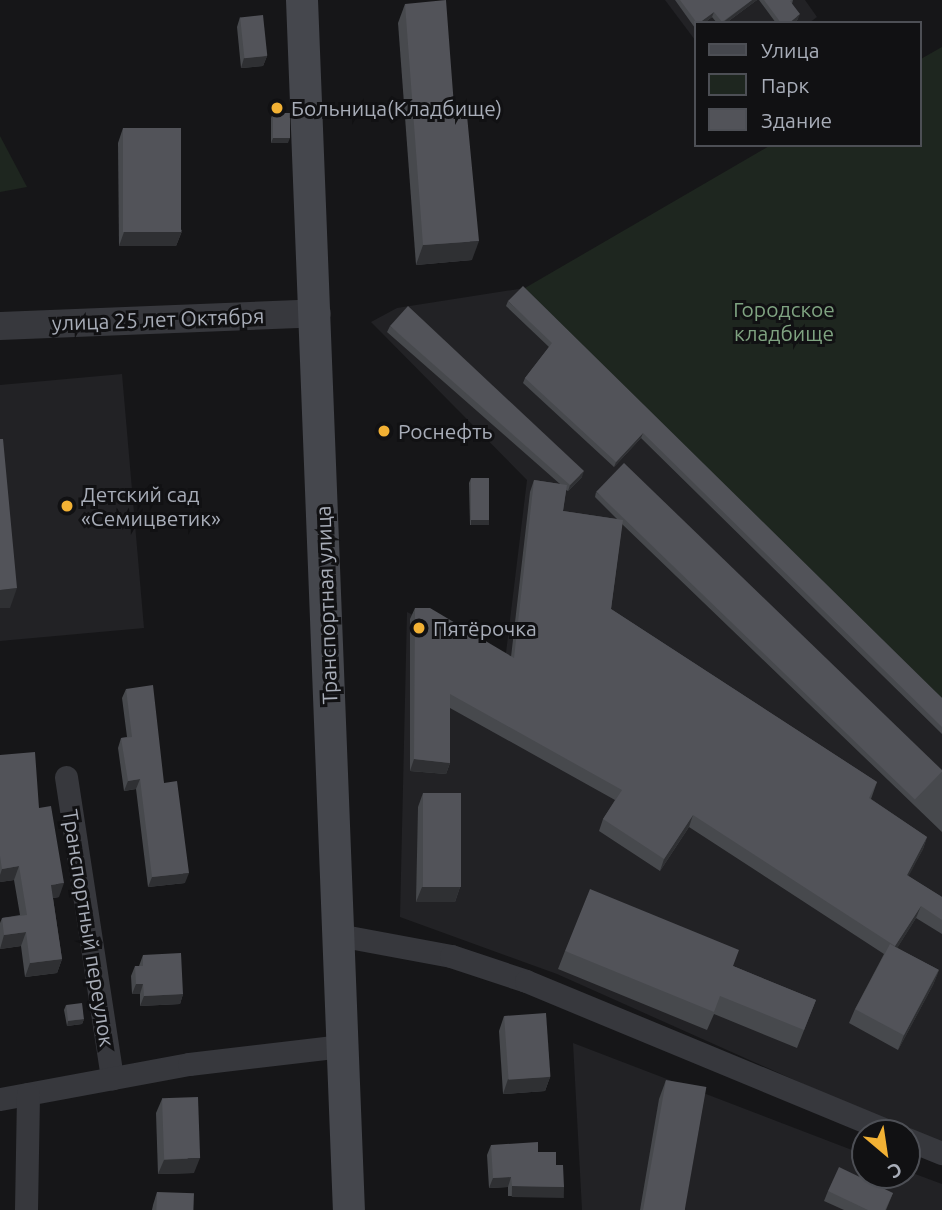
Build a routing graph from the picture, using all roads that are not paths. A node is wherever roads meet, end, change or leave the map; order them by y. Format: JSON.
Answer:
{"nodes":[{"id":1,"x":302,"y":0,"type":"edge"},
{"id":2,"x":317,"y":313,"type":"junction"},
{"id":3,"x":0,"y":327,"type":"edge"},
{"id":4,"x":66,"y":777,"type":"dead end"},
{"id":5,"x":338,"y":935,"type":"junction"},
{"id":6,"x":342,"y":1046,"type":"junction"},
{"id":7,"x":112,"y":1079,"type":"junction"},
{"id":8,"x":28,"y":1094,"type":"junction"},
{"id":9,"x":0,"y":1099,"type":"edge"},
{"id":10,"x":859,"y":1119,"type":"edge"},
{"id":11,"x":921,"y":1145,"type":"edge"},
{"id":12,"x":942,"y":1153,"type":"edge"},
{"id":13,"x":26,"y":1210,"type":"edge"},
{"id":14,"x":349,"y":1210,"type":"edge"}],
"edges":[{"from":1,"to":2,"type":"main road","name":"Транспортная улица"},
{"from":2,"to":3,"type":"street","name":"улица 25 лет Октября"},
{"from":2,"to":5,"type":"main road","name":"Транспортная улица"},
{"from":4,"to":7,"type":"street","name":"Транспортный переулок"},
{"from":5,"to":6,"type":"main road","name":"Транспортная улица"},
{"from":5,"to":10,"type":"street"},
{"from":6,"to":7,"type":"street"},
{"from":6,"to":14,"type":"main road","name":"Транспортная улица"},
{"from":7,"to":8,"type":"street"},
{"from":8,"to":9,"type":"street"},
{"from":8,"to":13,"type":"street"},
{"from":11,"to":12,"type":"street"}]}
